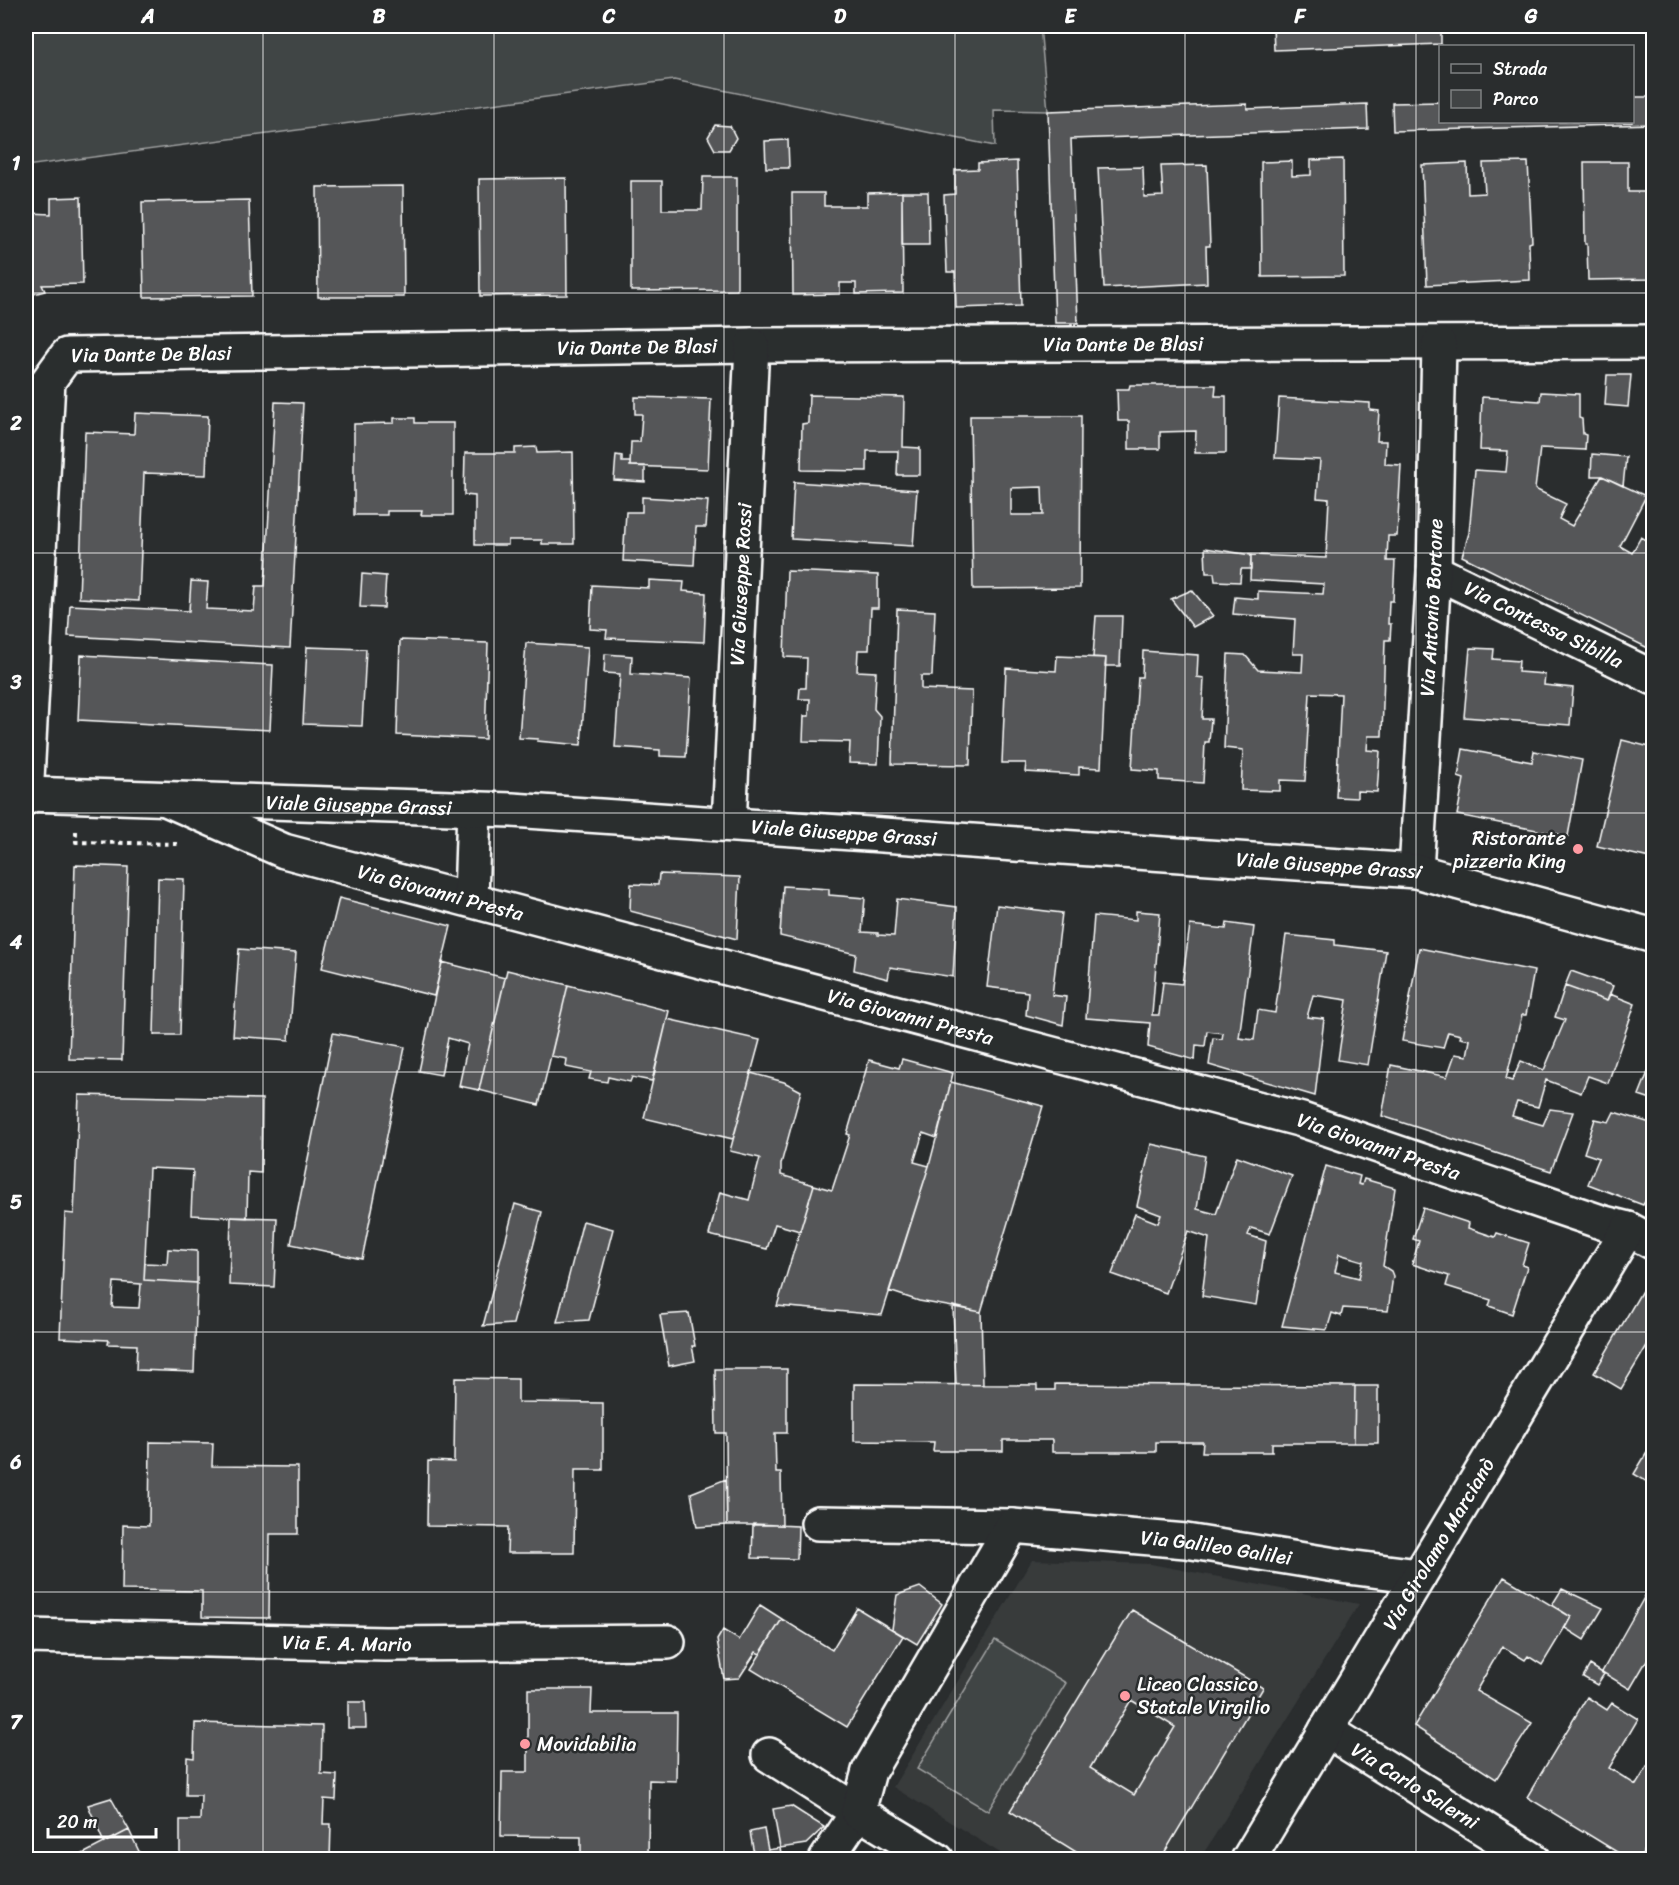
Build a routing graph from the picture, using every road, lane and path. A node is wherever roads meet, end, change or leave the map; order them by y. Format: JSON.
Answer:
{"nodes":[{"id":1,"x":1653,"y":342,"type":"edge"},
{"id":2,"x":1439,"y":344,"type":"junction"},
{"id":3,"x":752,"y":345,"type":"junction"},
{"id":4,"x":1434,"y":571,"type":"junction"},
{"id":5,"x":1653,"y":678,"type":"edge"},
{"id":6,"x":26,"y":795,"type":"edge"},
{"id":7,"x":166,"y":799,"type":"junction"},
{"id":8,"x":474,"y":808,"type":"junction"},
{"id":9,"x":729,"y":824,"type":"junction"},
{"id":10,"x":1416,"y":871,"type":"junction"},
{"id":11,"x":471,"y":899,"type":"junction"},
{"id":12,"x":1653,"y":936,"type":"edge"},
{"id":13,"x":1641,"y":1236,"type":"edge"},
{"id":14,"x":818,"y":1523,"type":"dead end"},
{"id":15,"x":1012,"y":1526,"type":"junction"},
{"id":16,"x":1419,"y":1576,"type":"junction"},
{"id":17,"x":26,"y":1636,"type":"edge"},
{"id":18,"x":668,"y":1642,"type":"dead end"},
{"id":19,"x":1326,"y":1730,"type":"junction"},
{"id":20,"x":768,"y":1755,"type":"dead end"},
{"id":21,"x":858,"y":1812,"type":"junction"},
{"id":22,"x":826,"y":1860,"type":"edge"},
{"id":23,"x":937,"y":1860,"type":"edge"},
{"id":24,"x":1248,"y":1860,"type":"edge"},
{"id":25,"x":1534,"y":1860,"type":"edge"}],
"edges":[{"from":1,"to":2,"type":"street","name":"Via Dante De Blasi"},
{"from":2,"to":3,"type":"street","name":"Via Dante De Blasi"},
{"from":2,"to":4,"type":"street","name":"Via Antonio Bortone"},
{"from":3,"to":6,"type":"street","name":"Via Dante De Blasi"},
{"from":3,"to":9,"type":"street","name":"Via Giuseppe Rossi"},
{"from":4,"to":5,"type":"street","name":"Via Contessa Sibilla"},
{"from":4,"to":10,"type":"street","name":"Via Antonio Bortone"},
{"from":6,"to":7,"type":"street","name":"Viale Giuseppe Grassi"},
{"from":7,"to":8,"type":"street","name":"Viale Giuseppe Grassi"},
{"from":7,"to":11,"type":"street","name":"Via Giovanni Presta"},
{"from":8,"to":9,"type":"street","name":"Viale Giuseppe Grassi"},
{"from":8,"to":11,"type":"street"},
{"from":9,"to":10,"type":"street","name":"Viale Giuseppe Grassi"},
{"from":10,"to":12,"type":"street","name":"Viale Giuseppe Grassi"},
{"from":11,"to":13,"type":"street","name":"Via Giovanni Presta"},
{"from":13,"to":16,"type":"street","name":"Via Girolamo Marcianò"},
{"from":14,"to":15,"type":"street","name":"Via Galileo Galilei"},
{"from":15,"to":16,"type":"street","name":"Via Galileo Galilei"},
{"from":15,"to":21,"type":"street"},
{"from":16,"to":19,"type":"street","name":"Via Girolamo Marcianò"},
{"from":17,"to":18,"type":"street","name":"Via E. A. Mario"},
{"from":19,"to":24,"type":"street","name":"Via Girolamo Marcianò"},
{"from":19,"to":25,"type":"street","name":"Via Carlo Salerni"},
{"from":20,"to":21,"type":"street"},
{"from":21,"to":22,"type":"street"},
{"from":21,"to":23,"type":"street"}]}
